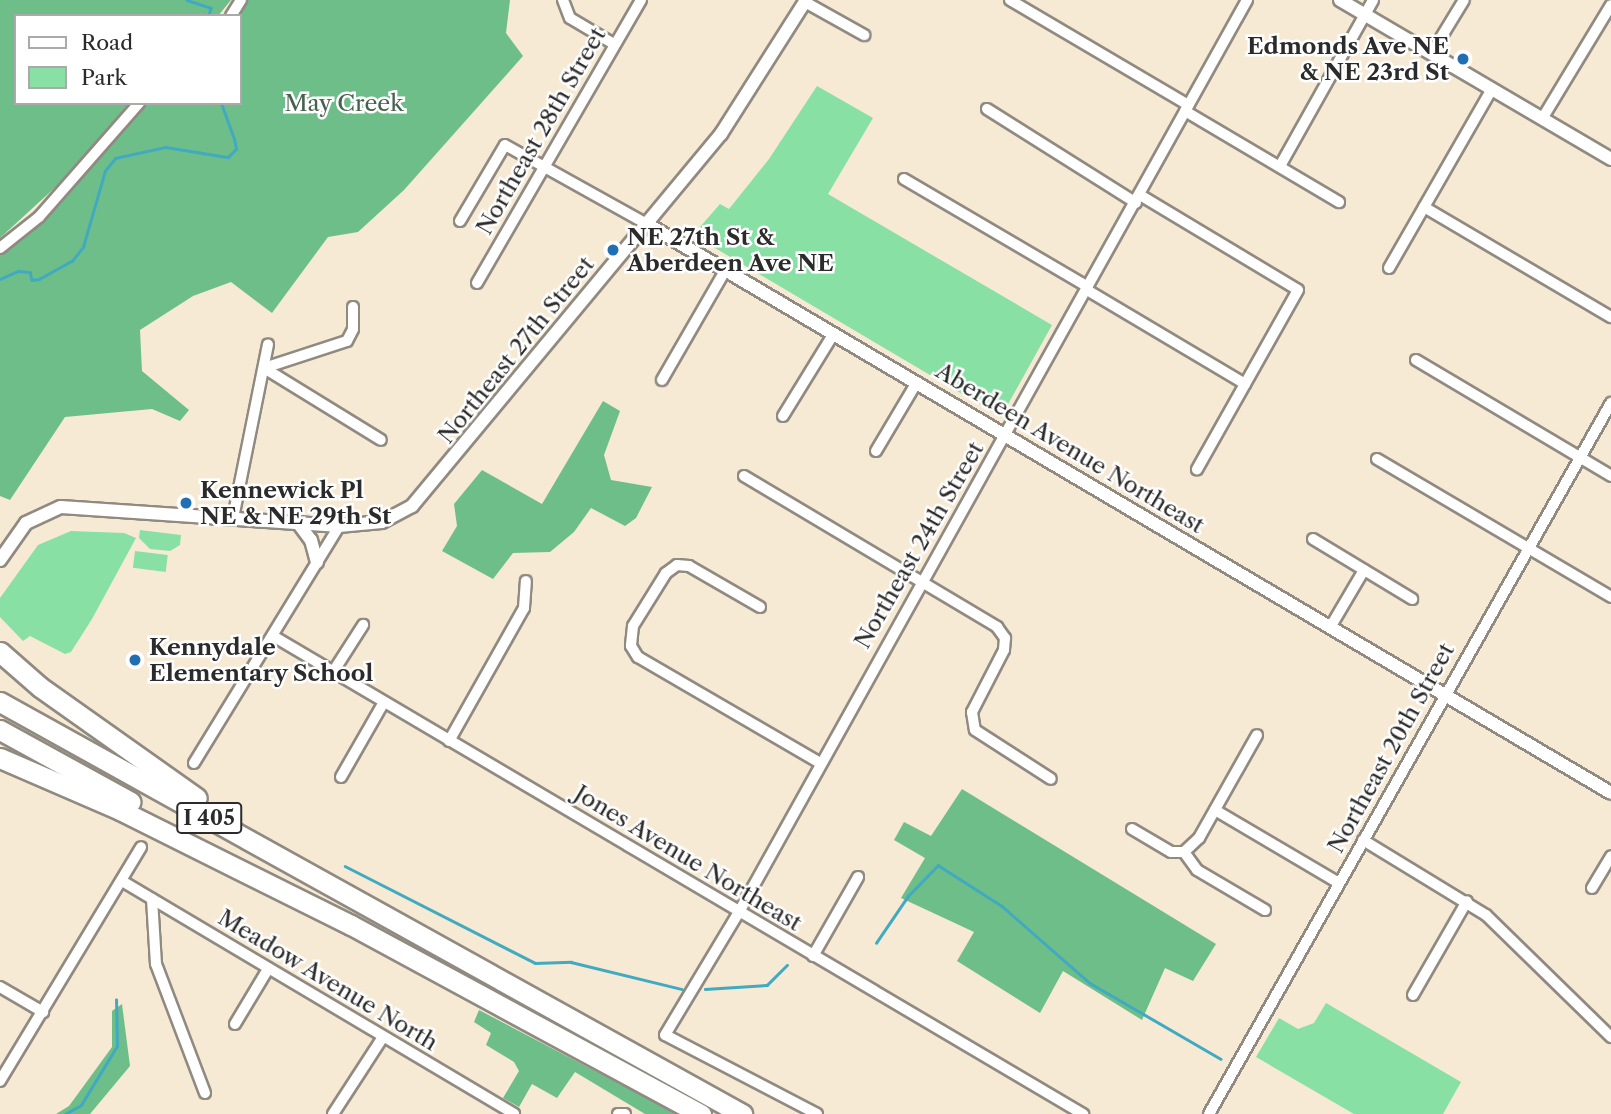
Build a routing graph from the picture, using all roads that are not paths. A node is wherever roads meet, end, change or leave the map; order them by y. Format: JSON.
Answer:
{"nodes":[{"id":1,"x":563,"y":0,"type":"edge"},
{"id":2,"x":641,"y":0,"type":"edge"},
{"id":3,"x":1010,"y":0,"type":"edge"},
{"id":4,"x":1247,"y":0,"type":"edge"},
{"id":5,"x":1340,"y":0,"type":"edge"},
{"id":6,"x":1373,"y":0,"type":"edge"},
{"id":7,"x":1464,"y":0,"type":"edge"},
{"id":8,"x":805,"y":1,"type":"edge"},
{"id":9,"x":1611,"y":5,"type":"edge"},
{"id":10,"x":1364,"y":15,"type":"junction"},
{"id":11,"x":864,"y":35,"type":"dead end"},
{"id":12,"x":614,"y":44,"type":"junction"},
{"id":13,"x":1431,"y":54,"type":"junction"},
{"id":14,"x":1492,"y":89,"type":"junction"},
{"id":15,"x":137,"y":105,"type":"edge"},
{"id":16,"x":1187,"y":108,"type":"junction"},
{"id":17,"x":987,"y":110,"type":"dead end"},
{"id":18,"x":1542,"y":118,"type":"junction"},
{"id":19,"x":1611,"y":159,"type":"edge"},
{"id":20,"x":544,"y":166,"type":"junction"},
{"id":21,"x":1280,"y":166,"type":"junction"},
{"id":22,"x":904,"y":179,"type":"dead end"},
{"id":23,"x":1138,"y":199,"type":"junction"},
{"id":24,"x":1339,"y":202,"type":"dead end"},
{"id":25,"x":1424,"y":207,"type":"junction"},
{"id":26,"x":460,"y":221,"type":"dead end"},
{"id":27,"x":647,"y":224,"type":"junction"},
{"id":28,"x":0,"y":248,"type":"edge"},
{"id":29,"x":1389,"y":268,"type":"dead end"},
{"id":30,"x":726,"y":269,"type":"junction"},
{"id":31,"x":477,"y":282,"type":"dead end"},
{"id":32,"x":1088,"y":288,"type":"junction"},
{"id":33,"x":353,"y":307,"type":"dead end"},
{"id":34,"x":1611,"y":317,"type":"edge"},
{"id":35,"x":834,"y":333,"type":"junction"},
{"id":36,"x":268,"y":344,"type":"dead end"},
{"id":37,"x":1416,"y":360,"type":"dead end"},
{"id":38,"x":264,"y":368,"type":"junction"},
{"id":39,"x":662,"y":380,"type":"dead end"},
{"id":40,"x":917,"y":382,"type":"junction"},
{"id":41,"x":1245,"y":384,"type":"junction"},
{"id":42,"x":1611,"y":403,"type":"edge"},
{"id":43,"x":783,"y":416,"type":"dead end"},
{"id":44,"x":1006,"y":435,"type":"junction"},
{"id":45,"x":381,"y":440,"type":"dead end"},
{"id":46,"x":876,"y":452,"type":"dead end"},
{"id":47,"x":1579,"y":458,"type":"junction"},
{"id":48,"x":1377,"y":459,"type":"dead end"},
{"id":49,"x":1196,"y":469,"type":"dead end"},
{"id":50,"x":744,"y":476,"type":"dead end"},
{"id":51,"x":1611,"y":477,"type":"edge"},
{"id":52,"x":233,"y":518,"type":"junction"},
{"id":53,"x":298,"y":523,"type":"junction"},
{"id":54,"x":339,"y":526,"type":"junction"},
{"id":55,"x":1313,"y":540,"type":"dead end"},
{"id":56,"x":1527,"y":549,"type":"junction"},
{"id":57,"x":0,"y":560,"type":"edge"},
{"id":58,"x":317,"y":562,"type":"junction"},
{"id":59,"x":1364,"y":570,"type":"junction"},
{"id":60,"x":526,"y":581,"type":"dead end"},
{"id":61,"x":921,"y":582,"type":"junction"},
{"id":62,"x":1611,"y":597,"type":"edge"},
{"id":63,"x":1412,"y":599,"type":"dead end"},
{"id":64,"x":760,"y":607,"type":"dead end"},
{"id":65,"x":363,"y":625,"type":"dead end"},
{"id":66,"x":1331,"y":626,"type":"junction"},
{"id":67,"x":273,"y":636,"type":"junction"},
{"id":68,"x":0,"y":652,"type":"edge"},
{"id":69,"x":333,"y":672,"type":"junction"},
{"id":70,"x":1446,"y":694,"type":"junction"},
{"id":71,"x":0,"y":702,"type":"edge"},
{"id":72,"x":384,"y":702,"type":"junction"},
{"id":73,"x":0,"y":730,"type":"edge"},
{"id":74,"x":1257,"y":735,"type":"dead end"},
{"id":75,"x":449,"y":741,"type":"junction"},
{"id":76,"x":0,"y":758,"type":"edge"},
{"id":77,"x":194,"y":763,"type":"dead end"},
{"id":78,"x":820,"y":763,"type":"junction"},
{"id":79,"x":341,"y":778,"type":"dead end"},
{"id":80,"x":1051,"y":779,"type":"dead end"},
{"id":81,"x":1611,"y":793,"type":"edge"},
{"id":82,"x":1215,"y":810,"type":"junction"},
{"id":83,"x":1132,"y":829,"type":"dead end"},
{"id":84,"x":1363,"y":840,"type":"junction"},
{"id":85,"x":141,"y":847,"type":"dead end"},
{"id":86,"x":1184,"y":852,"type":"junction"},
{"id":87,"x":1611,"y":856,"type":"edge"},
{"id":88,"x":859,"y":877,"type":"dead end"},
{"id":89,"x":122,"y":881,"type":"junction"},
{"id":90,"x":1339,"y":883,"type":"junction"},
{"id":91,"x":1592,"y":888,"type":"dead end"},
{"id":92,"x":152,"y":899,"type":"junction"},
{"id":93,"x":1467,"y":901,"type":"junction"},
{"id":94,"x":1265,"y":910,"type":"dead end"},
{"id":95,"x":739,"y":912,"type":"junction"},
{"id":96,"x":351,"y":925,"type":"junction"},
{"id":97,"x":418,"y":936,"type":"junction"},
{"id":98,"x":813,"y":956,"type":"junction"},
{"id":99,"x":268,"y":969,"type":"junction"},
{"id":100,"x":0,"y":987,"type":"edge"},
{"id":101,"x":1413,"y":995,"type":"dead end"},
{"id":102,"x":43,"y":1012,"type":"junction"},
{"id":103,"x":235,"y":1024,"type":"dead end"},
{"id":104,"x":383,"y":1037,"type":"junction"},
{"id":105,"x":1611,"y":1037,"type":"edge"},
{"id":106,"x":0,"y":1081,"type":"edge"},
{"id":107,"x":205,"y":1093,"type":"dead end"},
{"id":108,"x":333,"y":1114,"type":"edge"},
{"id":109,"x":514,"y":1114,"type":"edge"},
{"id":110,"x":701,"y":1114,"type":"edge"},
{"id":111,"x":742,"y":1114,"type":"edge"},
{"id":112,"x":817,"y":1114,"type":"edge"},
{"id":113,"x":1083,"y":1114,"type":"edge"},
{"id":114,"x":1209,"y":1114,"type":"edge"}],
"edges":[{"from":1,"to":12,"type":"street"},
{"from":2,"to":12,"type":"street","name":"Northeast 28th Street"},
{"from":3,"to":16,"type":"street"},
{"from":4,"to":16,"type":"street","name":"Northeast 24th Street"},
{"from":5,"to":10,"type":"street"},
{"from":6,"to":10,"type":"street"},
{"from":7,"to":13,"type":"street"},
{"from":8,"to":11,"type":"street"},
{"from":8,"to":27,"type":"street","name":"Northeast 27th Street"},
{"from":9,"to":18,"type":"street"},
{"from":10,"to":13,"type":"street"},
{"from":10,"to":21,"type":"street"},
{"from":12,"to":20,"type":"street","name":"Northeast 28th Street"},
{"from":13,"to":14,"type":"street"},
{"from":14,"to":18,"type":"street"},
{"from":14,"to":25,"type":"street"},
{"from":15,"to":28,"type":"street"},
{"from":16,"to":21,"type":"street"},
{"from":16,"to":23,"type":"street","name":"Northeast 24th Street"},
{"from":17,"to":23,"type":"street"},
{"from":18,"to":19,"type":"street"},
{"from":20,"to":26,"type":"street","name":"Aberdeen Avenue Northeast"},
{"from":20,"to":27,"type":"street","name":"Aberdeen Avenue Northeast"},
{"from":20,"to":31,"type":"street","name":"Northeast 28th Street"},
{"from":21,"to":24,"type":"street"},
{"from":22,"to":32,"type":"street"},
{"from":23,"to":32,"type":"street","name":"Northeast 24th Street"},
{"from":23,"to":41,"type":"street"},
{"from":25,"to":29,"type":"street"},
{"from":25,"to":34,"type":"street"},
{"from":27,"to":30,"type":"street","name":"Aberdeen Avenue Northeast"},
{"from":27,"to":54,"type":"street","name":"Northeast 27th Street"},
{"from":30,"to":35,"type":"street","name":"Aberdeen Avenue Northeast"},
{"from":30,"to":39,"type":"street"},
{"from":32,"to":41,"type":"street"},
{"from":32,"to":44,"type":"street","name":"Northeast 24th Street"},
{"from":33,"to":38,"type":"street"},
{"from":35,"to":40,"type":"street","name":"Aberdeen Avenue Northeast"},
{"from":35,"to":43,"type":"street"},
{"from":36,"to":38,"type":"street"},
{"from":37,"to":47,"type":"street"},
{"from":38,"to":45,"type":"street"},
{"from":38,"to":52,"type":"street"},
{"from":40,"to":44,"type":"street","name":"Aberdeen Avenue Northeast"},
{"from":40,"to":46,"type":"street"},
{"from":41,"to":49,"type":"street"},
{"from":42,"to":47,"type":"street","name":"Northeast 20th Street"},
{"from":44,"to":61,"type":"street","name":"Northeast 24th Street"},
{"from":44,"to":66,"type":"street","name":"Aberdeen Avenue Northeast"},
{"from":47,"to":51,"type":"street"},
{"from":47,"to":56,"type":"street","name":"Northeast 20th Street"},
{"from":48,"to":56,"type":"street"},
{"from":50,"to":61,"type":"street"},
{"from":52,"to":53,"type":"street"},
{"from":52,"to":57,"type":"street"},
{"from":53,"to":54,"type":"street"},
{"from":53,"to":58,"type":"street"},
{"from":54,"to":58,"type":"street"},
{"from":55,"to":59,"type":"street"},
{"from":56,"to":62,"type":"street"},
{"from":56,"to":70,"type":"street","name":"Northeast 20th Street"},
{"from":58,"to":67,"type":"street"},
{"from":59,"to":63,"type":"street"},
{"from":59,"to":66,"type":"street"},
{"from":60,"to":75,"type":"street"},
{"from":61,"to":78,"type":"street","name":"Northeast 24th Street"},
{"from":61,"to":80,"type":"street"},
{"from":64,"to":78,"type":"street"},
{"from":65,"to":69,"type":"street"},
{"from":66,"to":70,"type":"street","name":"Aberdeen Avenue Northeast"},
{"from":67,"to":69,"type":"street","name":"Jones Avenue Northeast"},
{"from":67,"to":77,"type":"street"},
{"from":68,"to":97,"type":"highway"},
{"from":69,"to":72,"type":"street","name":"Jones Avenue Northeast"},
{"from":70,"to":81,"type":"street","name":"Aberdeen Avenue Northeast"},
{"from":70,"to":84,"type":"street","name":"Northeast 20th Street"},
{"from":71,"to":97,"type":"highway","number":"I 405"},
{"from":72,"to":75,"type":"street","name":"Jones Avenue Northeast"},
{"from":72,"to":79,"type":"street"},
{"from":73,"to":96,"type":"highway","number":"I 405"},
{"from":74,"to":82,"type":"street"},
{"from":75,"to":95,"type":"street","name":"Jones Avenue Northeast"},
{"from":76,"to":96,"type":"highway"},
{"from":78,"to":95,"type":"street","name":"Northeast 24th Street"},
{"from":82,"to":86,"type":"street"},
{"from":82,"to":90,"type":"street"},
{"from":83,"to":86,"type":"street"},
{"from":84,"to":90,"type":"street","name":"Northeast 20th Street"},
{"from":84,"to":93,"type":"street"},
{"from":85,"to":89,"type":"street"},
{"from":86,"to":94,"type":"street"},
{"from":87,"to":91,"type":"street"},
{"from":88,"to":98,"type":"street"},
{"from":89,"to":92,"type":"street","name":"Meadow Avenue North"},
{"from":89,"to":102,"type":"street"},
{"from":90,"to":114,"type":"street","name":"Northeast 20th Street"},
{"from":92,"to":99,"type":"street","name":"Meadow Avenue North"},
{"from":92,"to":107,"type":"street"},
{"from":93,"to":101,"type":"street"},
{"from":93,"to":105,"type":"street"},
{"from":95,"to":98,"type":"street","name":"Jones Avenue Northeast"},
{"from":95,"to":112,"type":"street","name":"Northeast 24th Street"},
{"from":96,"to":110,"type":"highway","number":"I 405"},
{"from":97,"to":111,"type":"highway","number":"I 405"},
{"from":98,"to":113,"type":"street","name":"Jones Avenue Northeast"},
{"from":99,"to":103,"type":"street"},
{"from":99,"to":104,"type":"street","name":"Meadow Avenue North"},
{"from":100,"to":102,"type":"street"},
{"from":102,"to":106,"type":"street"},
{"from":104,"to":108,"type":"street"},
{"from":104,"to":109,"type":"street","name":"Meadow Avenue North"}]}
